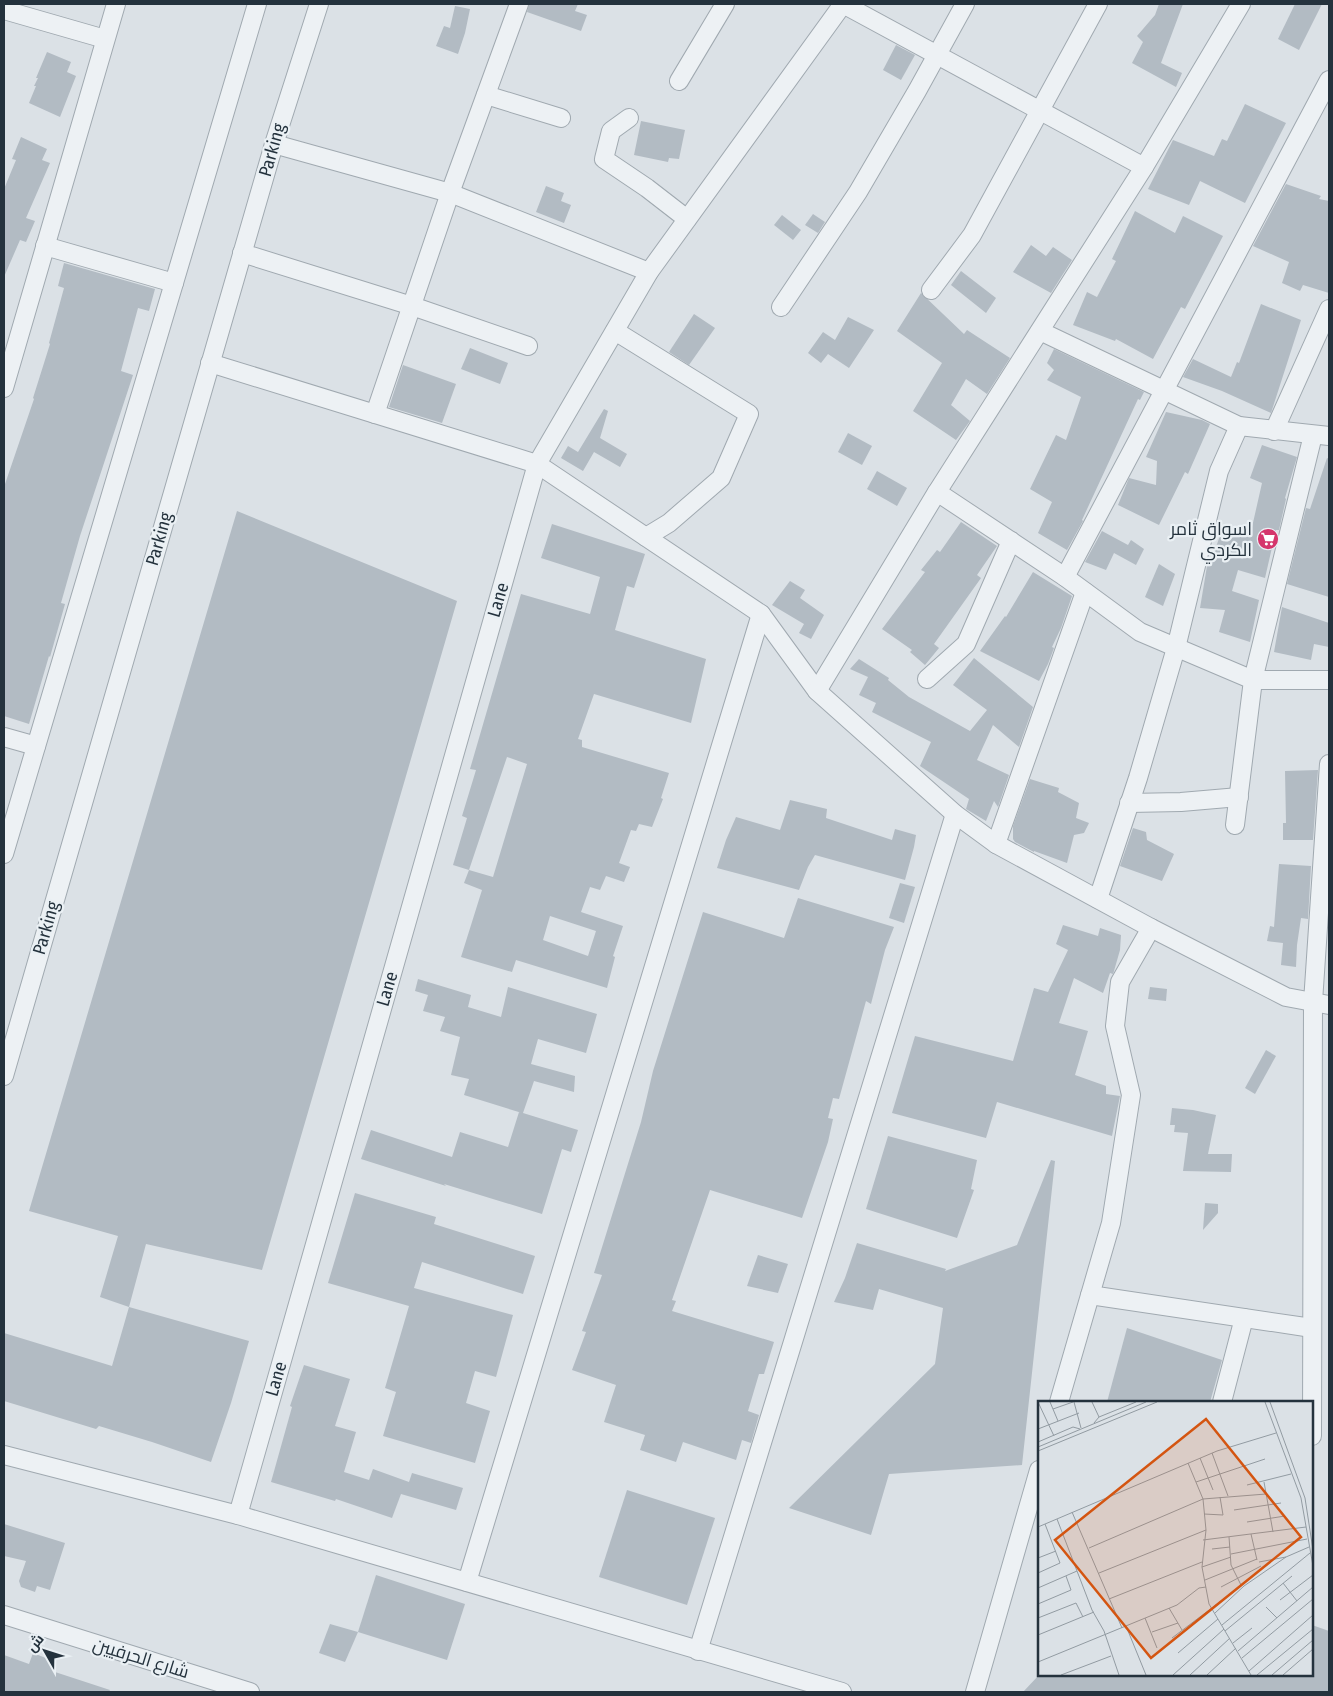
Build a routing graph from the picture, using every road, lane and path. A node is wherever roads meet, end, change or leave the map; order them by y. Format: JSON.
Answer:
{"nodes":[{"id":1,"x":116,"y":4,"type":"edge"},
{"id":2,"x":257,"y":4,"type":"edge"},
{"id":3,"x":319,"y":4,"type":"edge"},
{"id":4,"x":519,"y":4,"type":"edge"},
{"id":5,"x":725,"y":4,"type":"edge"},
{"id":6,"x":843,"y":4,"type":"edge"},
{"id":7,"x":965,"y":4,"type":"edge"},
{"id":8,"x":1098,"y":4,"type":"edge"},
{"id":9,"x":1240,"y":4,"type":"edge"},
{"id":10,"x":4,"y":10,"type":"edge"},
{"id":11,"x":106,"y":39,"type":"junction"},
{"id":12,"x":937,"y":55,"type":"junction"},
{"id":13,"x":679,"y":80,"type":"dead end"},
{"id":14,"x":1329,"y":80,"type":"edge"},
{"id":15,"x":486,"y":95,"type":"junction"},
{"id":16,"x":1040,"y":110,"type":"junction"},
{"id":17,"x":561,"y":118,"type":"dead end"},
{"id":18,"x":629,"y":118,"type":"dead end"},
{"id":19,"x":274,"y":144,"type":"junction"},
{"id":20,"x":1144,"y":167,"type":"junction"},
{"id":21,"x":450,"y":193,"type":"junction"},
{"id":22,"x":687,"y":219,"type":"junction"},
{"id":23,"x":45,"y":246,"type":"junction"},
{"id":24,"x":242,"y":253,"type":"junction"},
{"id":25,"x":649,"y":272,"type":"junction"},
{"id":26,"x":174,"y":283,"type":"junction"},
{"id":27,"x":931,"y":290,"type":"dead end"},
{"id":28,"x":412,"y":306,"type":"junction"},
{"id":29,"x":781,"y":307,"type":"dead end"},
{"id":30,"x":1329,"y":309,"type":"edge"},
{"id":31,"x":614,"y":331,"type":"junction"},
{"id":32,"x":1040,"y":331,"type":"junction"},
{"id":33,"x":528,"y":346,"type":"dead end"},
{"id":34,"x":210,"y":363,"type":"junction"},
{"id":35,"x":4,"y":388,"type":"edge"},
{"id":36,"x":1165,"y":390,"type":"junction"},
{"id":37,"x":375,"y":414,"type":"junction"},
{"id":38,"x":1239,"y":426,"type":"junction"},
{"id":39,"x":1274,"y":431,"type":"junction"},
{"id":40,"x":1321,"y":436,"type":"edge"},
{"id":41,"x":537,"y":464,"type":"junction"},
{"id":42,"x":937,"y":492,"type":"junction"},
{"id":43,"x":646,"y":537,"type":"junction"},
{"id":44,"x":1011,"y":541,"type":"junction"},
{"id":45,"x":1065,"y":577,"type":"junction"},
{"id":46,"x":1085,"y":592,"type":"junction"},
{"id":47,"x":761,"y":614,"type":"junction"},
{"id":48,"x":1176,"y":648,"type":"junction"},
{"id":49,"x":927,"y":679,"type":"dead end"},
{"id":50,"x":1253,"y":680,"type":"junction"},
{"id":51,"x":1329,"y":680,"type":"edge"},
{"id":52,"x":816,"y":691,"type":"junction"},
{"id":53,"x":4,"y":737,"type":"edge"},
{"id":54,"x":36,"y":746,"type":"junction"},
{"id":55,"x":1329,"y":764,"type":"edge"},
{"id":56,"x":1239,"y":797,"type":"junction"},
{"id":57,"x":1129,"y":803,"type":"junction"},
{"id":58,"x":955,"y":814,"type":"junction"},
{"id":59,"x":1235,"y":825,"type":"dead end"},
{"id":60,"x":996,"y":844,"type":"junction"},
{"id":61,"x":4,"y":854,"type":"edge"},
{"id":62,"x":1098,"y":899,"type":"junction"},
{"id":63,"x":1151,"y":928,"type":"junction"},
{"id":64,"x":1321,"y":1003,"type":"edge"},
{"id":65,"x":4,"y":1076,"type":"edge"},
{"id":66,"x":1090,"y":1295,"type":"junction"},
{"id":67,"x":1244,"y":1318,"type":"junction"},
{"id":68,"x":1312,"y":1328,"type":"junction"},
{"id":69,"x":1059,"y":1401,"type":"edge"},
{"id":70,"x":1222,"y":1401,"type":"edge"},
{"id":71,"x":1312,"y":1401,"type":"edge"},
{"id":72,"x":4,"y":1455,"type":"edge"},
{"id":73,"x":1038,"y":1478,"type":"edge"},
{"id":74,"x":238,"y":1515,"type":"junction"},
{"id":75,"x":1033,"y":1518,"type":"edge"},
{"id":76,"x":467,"y":1582,"type":"junction"},
{"id":77,"x":4,"y":1615,"type":"edge"},
{"id":78,"x":698,"y":1651,"type":"junction"},
{"id":79,"x":250,"y":1692,"type":"edge"},
{"id":80,"x":842,"y":1692,"type":"edge"},
{"id":81,"x":975,"y":1692,"type":"edge"}],
"edges":[{"from":1,"to":11,"type":"street"},
{"from":2,"to":26,"type":"street"},
{"from":3,"to":19,"type":"street","name":"Parking"},
{"from":4,"to":15,"type":"street"},
{"from":5,"to":13,"type":"street"},
{"from":6,"to":12,"type":"street"},
{"from":6,"to":22,"type":"street","name":"Lane"},
{"from":7,"to":12,"type":"street"},
{"from":8,"to":16,"type":"street"},
{"from":9,"to":20,"type":"street"},
{"from":10,"to":11,"type":"street"},
{"from":11,"to":23,"type":"street"},
{"from":12,"to":16,"type":"street"},
{"from":12,"to":29,"type":"street"},
{"from":14,"to":36,"type":"street"},
{"from":15,"to":17,"type":"street"},
{"from":15,"to":21,"type":"street"},
{"from":16,"to":20,"type":"street"},
{"from":16,"to":27,"type":"street"},
{"from":18,"to":22,"type":"street"},
{"from":19,"to":21,"type":"street"},
{"from":19,"to":24,"type":"street","name":"Parking"},
{"from":20,"to":32,"type":"street"},
{"from":21,"to":25,"type":"street"},
{"from":21,"to":28,"type":"street"},
{"from":22,"to":25,"type":"street","name":"Lane"},
{"from":23,"to":26,"type":"street"},
{"from":23,"to":35,"type":"street"},
{"from":24,"to":28,"type":"street"},
{"from":24,"to":34,"type":"street","name":"Parking"},
{"from":25,"to":31,"type":"street","name":"Lane"},
{"from":26,"to":54,"type":"street"},
{"from":28,"to":33,"type":"street"},
{"from":28,"to":37,"type":"street"},
{"from":30,"to":39,"type":"street"},
{"from":31,"to":41,"type":"street","name":"Lane"},
{"from":31,"to":43,"type":"street"},
{"from":32,"to":36,"type":"street"},
{"from":32,"to":42,"type":"street"},
{"from":34,"to":37,"type":"street"},
{"from":34,"to":65,"type":"street","name":"Parking"},
{"from":36,"to":38,"type":"street"},
{"from":36,"to":45,"type":"street"},
{"from":37,"to":41,"type":"street"},
{"from":38,"to":39,"type":"street"},
{"from":38,"to":48,"type":"street"},
{"from":39,"to":40,"type":"street"},
{"from":40,"to":50,"type":"street"},
{"from":41,"to":43,"type":"street"},
{"from":41,"to":74,"type":"street","name":"Lane"},
{"from":42,"to":44,"type":"street"},
{"from":42,"to":52,"type":"street"},
{"from":43,"to":47,"type":"street"},
{"from":44,"to":45,"type":"street"},
{"from":44,"to":49,"type":"street"},
{"from":45,"to":46,"type":"street"},
{"from":46,"to":48,"type":"street"},
{"from":46,"to":60,"type":"street"},
{"from":47,"to":52,"type":"street"},
{"from":47,"to":76,"type":"street"},
{"from":48,"to":50,"type":"street"},
{"from":48,"to":57,"type":"street"},
{"from":50,"to":51,"type":"street"},
{"from":50,"to":56,"type":"street"},
{"from":52,"to":58,"type":"street"},
{"from":53,"to":54,"type":"street"},
{"from":54,"to":61,"type":"street"},
{"from":55,"to":64,"type":"street"},
{"from":56,"to":57,"type":"street"},
{"from":56,"to":59,"type":"street"},
{"from":57,"to":62,"type":"street"},
{"from":58,"to":60,"type":"street"},
{"from":58,"to":78,"type":"street"},
{"from":60,"to":62,"type":"street"},
{"from":62,"to":63,"type":"street"},
{"from":63,"to":64,"type":"street"},
{"from":63,"to":66,"type":"street"},
{"from":64,"to":68,"type":"street"},
{"from":66,"to":67,"type":"street"},
{"from":66,"to":69,"type":"street"},
{"from":67,"to":68,"type":"street"},
{"from":67,"to":70,"type":"street"},
{"from":68,"to":71,"type":"street"},
{"from":72,"to":74,"type":"street"},
{"from":73,"to":75,"type":"street"},
{"from":74,"to":76,"type":"street"},
{"from":75,"to":81,"type":"street"},
{"from":76,"to":78,"type":"street"},
{"from":77,"to":79,"type":"street","name":"شارع الحرفيين"},
{"from":78,"to":80,"type":"street"}]}
